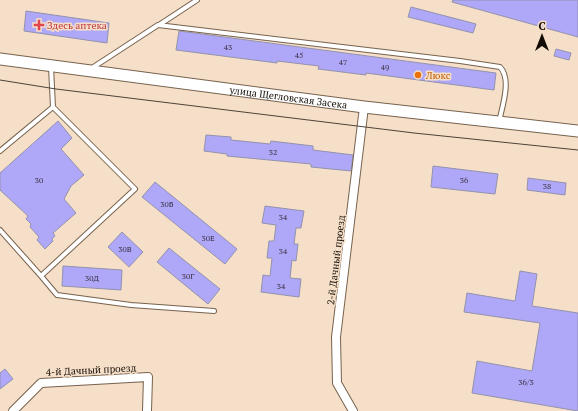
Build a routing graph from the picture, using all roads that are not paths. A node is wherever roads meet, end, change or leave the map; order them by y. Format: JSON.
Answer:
{"nodes":[{"id":1,"x":197,"y":0,"type":"edge"},
{"id":2,"x":158,"y":25,"type":"junction"},
{"id":3,"x":0,"y":59,"type":"edge"},
{"id":4,"x":51,"y":66,"type":"junction"},
{"id":5,"x":88,"y":71,"type":"junction"},
{"id":6,"x":52,"y":107,"type":"junction"},
{"id":7,"x":364,"y":107,"type":"junction"},
{"id":8,"x":499,"y":122,"type":"junction"},
{"id":9,"x":578,"y":131,"type":"edge"},
{"id":10,"x":0,"y":151,"type":"edge"},
{"id":11,"x":0,"y":230,"type":"edge"},
{"id":12,"x":41,"y":276,"type":"junction"},
{"id":13,"x":214,"y":311,"type":"dead end"},
{"id":14,"x":13,"y":411,"type":"edge"},
{"id":15,"x":147,"y":411,"type":"edge"},
{"id":16,"x":353,"y":411,"type":"edge"}],
"edges":[{"from":1,"to":2,"type":"lane"},
{"from":2,"to":5,"type":"lane"},
{"from":2,"to":8,"type":"lane"},
{"from":3,"to":4,"type":"street","name":"улица Щегловская Засека"},
{"from":4,"to":5,"type":"street","name":"улица Щегловская Засека"},
{"from":4,"to":6,"type":"lane"},
{"from":5,"to":7,"type":"street","name":"улица Щегловская Засека"},
{"from":6,"to":10,"type":"lane"},
{"from":6,"to":12,"type":"lane"},
{"from":7,"to":8,"type":"street","name":"улица Щегловская Засека"},
{"from":7,"to":16,"type":"street","name":"2-й Дачный проезд"},
{"from":8,"to":9,"type":"street","name":"улица Щегловская Засека"},
{"from":11,"to":12,"type":"lane"},
{"from":12,"to":13,"type":"lane"},
{"from":14,"to":15,"type":"street","name":"4-й Дачный проезд"}]}
